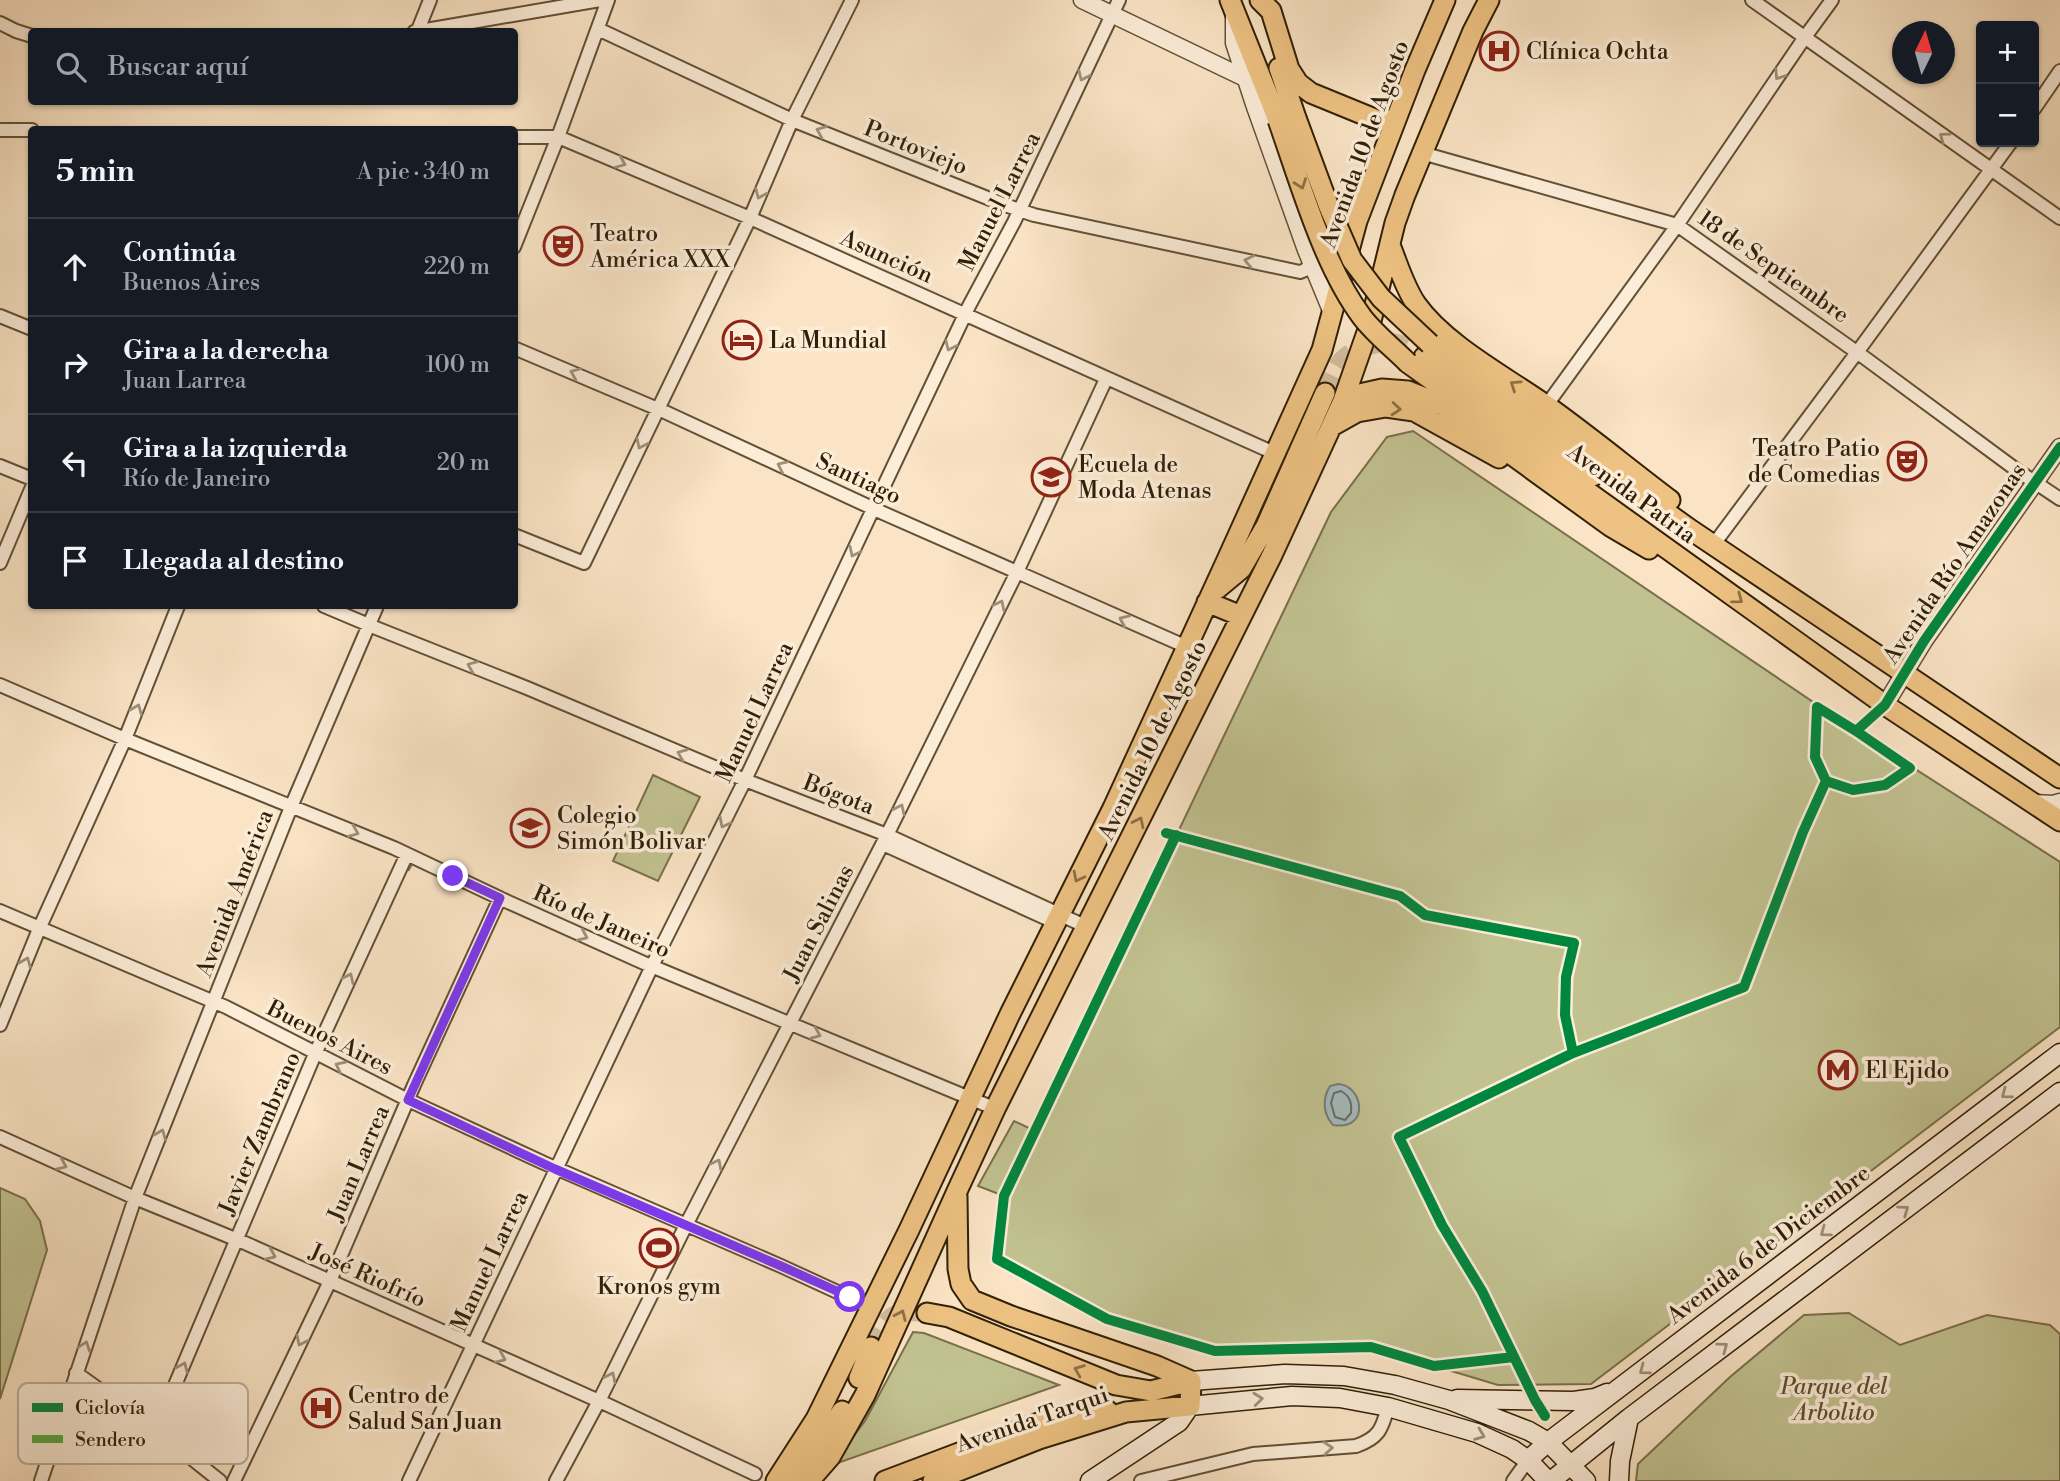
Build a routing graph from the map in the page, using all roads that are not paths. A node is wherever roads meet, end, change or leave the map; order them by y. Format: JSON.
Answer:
{"nodes":[{"id":1,"x":430,"y":0,"type":"edge"},
{"id":2,"x":600,"y":0,"type":"edge"},
{"id":3,"x":608,"y":0,"type":"edge"},
{"id":4,"x":852,"y":0,"type":"edge"},
{"id":5,"x":1082,"y":0,"type":"edge"},
{"id":6,"x":1259,"y":0,"type":"edge"},
{"id":7,"x":1445,"y":0,"type":"edge"},
{"id":8,"x":1489,"y":0,"type":"edge"},
{"id":9,"x":1752,"y":0,"type":"edge"},
{"id":10,"x":1832,"y":0,"type":"edge"},
{"id":11,"x":1232,"y":5,"type":"edge"},
{"id":12,"x":1115,"y":7,"type":"edge"},
{"id":13,"x":0,"y":23,"type":"edge"},
{"id":14,"x":417,"y":28,"type":"edge"},
{"id":15,"x":434,"y":28,"type":"edge"},
{"id":16,"x":598,"y":29,"type":"junction"},
{"id":17,"x":28,"y":35,"type":"edge"},
{"id":18,"x":1805,"y":37,"type":"junction"},
{"id":19,"x":2060,"y":71,"type":"edge"},
{"id":20,"x":1247,"y":79,"type":"junction"},
{"id":21,"x":1266,"y":88,"type":"junction"},
{"id":22,"x":2039,"y":102,"type":"edge"},
{"id":23,"x":1396,"y":118,"type":"junction"},
{"id":24,"x":1287,"y":119,"type":"junction"},
{"id":25,"x":792,"y":120,"type":"junction"},
{"id":26,"x":0,"y":130,"type":"edge"},
{"id":27,"x":28,"y":130,"type":"edge"},
{"id":28,"x":518,"y":137,"type":"edge"},
{"id":29,"x":558,"y":137,"type":"junction"},
{"id":30,"x":2007,"y":147,"type":"edge"},
{"id":31,"x":1422,"y":153,"type":"junction"},
{"id":32,"x":1991,"y":170,"type":"junction"},
{"id":33,"x":1020,"y":210,"type":"junction"},
{"id":34,"x":750,"y":218,"type":"junction"},
{"id":35,"x":2060,"y":218,"type":"edge"},
{"id":36,"x":1677,"y":225,"type":"junction"},
{"id":37,"x":518,"y":237,"type":"edge"},
{"id":38,"x":1390,"y":245,"type":"junction"},
{"id":39,"x":1312,"y":263,"type":"junction"},
{"id":40,"x":1332,"y":313,"type":"junction"},
{"id":41,"x":965,"y":315,"type":"junction"},
{"id":42,"x":0,"y":316,"type":"edge"},
{"id":43,"x":28,"y":327,"type":"edge"},
{"id":44,"x":518,"y":350,"type":"edge"},
{"id":45,"x":1857,"y":352,"type":"junction"},
{"id":46,"x":1421,"y":355,"type":"junction"},
{"id":47,"x":1106,"y":379,"type":"junction"},
{"id":48,"x":1334,"y":397,"type":"junction"},
{"id":49,"x":1546,"y":406,"type":"junction"},
{"id":50,"x":658,"y":409,"type":"junction"},
{"id":51,"x":1332,"y":426,"type":"junction"},
{"id":52,"x":2060,"y":447,"type":"edge"},
{"id":53,"x":1274,"y":453,"type":"junction"},
{"id":54,"x":0,"y":466,"type":"edge"},
{"id":55,"x":28,"y":477,"type":"edge"},
{"id":56,"x":2035,"y":482,"type":"junction"},
{"id":57,"x":28,"y":496,"type":"edge"},
{"id":58,"x":1571,"y":498,"type":"junction"},
{"id":59,"x":2060,"y":499,"type":"edge"},
{"id":60,"x":874,"y":509,"type":"junction"},
{"id":61,"x":518,"y":536,"type":"edge"},
{"id":62,"x":1702,"y":536,"type":"junction"},
{"id":63,"x":0,"y":563,"type":"edge"},
{"id":64,"x":1017,"y":572,"type":"junction"},
{"id":65,"x":1702,"y":573,"type":"junction"},
{"id":66,"x":1209,"y":598,"type":"junction"},
{"id":67,"x":177,"y":609,"type":"edge"},
{"id":68,"x":331,"y":609,"type":"edge"},
{"id":69,"x":376,"y":609,"type":"edge"},
{"id":70,"x":1241,"y":617,"type":"junction"},
{"id":71,"x":369,"y":625,"type":"junction"},
{"id":72,"x":1187,"y":647,"type":"junction"},
{"id":73,"x":1904,"y":673,"type":"junction"},
{"id":74,"x":0,"y":685,"type":"edge"},
{"id":75,"x":1885,"y":705,"type":"junction"},
{"id":76,"x":125,"y":739,"type":"junction"},
{"id":77,"x":2060,"y":778,"type":"edge"},
{"id":78,"x":745,"y":780,"type":"junction"},
{"id":79,"x":2060,"y":802,"type":"edge"},
{"id":80,"x":2034,"y":803,"type":"junction"},
{"id":81,"x":291,"y":807,"type":"junction"},
{"id":82,"x":2060,"y":821,"type":"edge"},
{"id":83,"x":885,"y":839,"type":"junction"},
{"id":84,"x":407,"y":854,"type":"junction"},
{"id":85,"x":500,"y":898,"type":"junction"},
{"id":86,"x":0,"y":911,"type":"edge"},
{"id":87,"x":1057,"y":919,"type":"junction"},
{"id":88,"x":1087,"y":927,"type":"junction"},
{"id":89,"x":39,"y":929,"type":"junction"},
{"id":90,"x":652,"y":966,"type":"junction"},
{"id":91,"x":214,"y":1002,"type":"junction"},
{"id":92,"x":790,"y":1023,"type":"junction"},
{"id":93,"x":0,"y":1025,"type":"edge"},
{"id":94,"x":2060,"y":1053,"type":"edge"},
{"id":95,"x":314,"y":1054,"type":"junction"},
{"id":96,"x":2060,"y":1092,"type":"edge"},
{"id":97,"x":970,"y":1098,"type":"junction"},
{"id":98,"x":408,"y":1100,"type":"junction"},
{"id":99,"x":996,"y":1109,"type":"junction"},
{"id":100,"x":0,"y":1137,"type":"edge"},
{"id":101,"x":555,"y":1169,"type":"junction"},
{"id":102,"x":957,"y":1191,"type":"junction"},
{"id":103,"x":135,"y":1198,"type":"junction"},
{"id":104,"x":686,"y":1224,"type":"junction"},
{"id":105,"x":237,"y":1240,"type":"junction"},
{"id":106,"x":330,"y":1281,"type":"junction"},
{"id":107,"x":870,"y":1307,"type":"junction"},
{"id":108,"x":927,"y":1313,"type":"tunnel mouth"},
{"id":109,"x":473,"y":1346,"type":"junction"},
{"id":110,"x":872,"y":1347,"type":"tunnel mouth"},
{"id":111,"x":76,"y":1373,"type":"junction"},
{"id":112,"x":1191,"y":1381,"type":"junction"},
{"id":113,"x":73,"y":1383,"type":"edge"},
{"id":114,"x":90,"y":1383,"type":"edge"},
{"id":115,"x":176,"y":1383,"type":"edge"},
{"id":116,"x":1620,"y":1388,"type":"junction"},
{"id":117,"x":1449,"y":1400,"type":"junction"},
{"id":118,"x":599,"y":1401,"type":"junction"},
{"id":119,"x":1190,"y":1406,"type":"junction"},
{"id":120,"x":1388,"y":1407,"type":"junction"},
{"id":121,"x":1126,"y":1412,"type":"junction"},
{"id":122,"x":1629,"y":1418,"type":"junction"},
{"id":123,"x":1548,"y":1442,"type":"junction"},
{"id":124,"x":248,"y":1452,"type":"edge"},
{"id":125,"x":1528,"y":1460,"type":"junction"},
{"id":126,"x":47,"y":1464,"type":"edge"},
{"id":127,"x":199,"y":1464,"type":"edge"},
{"id":128,"x":242,"y":1464,"type":"edge"},
{"id":129,"x":1571,"y":1464,"type":"junction"},
{"id":130,"x":755,"y":1474,"type":"dead end"},
{"id":131,"x":41,"y":1481,"type":"edge"},
{"id":132,"x":220,"y":1481,"type":"edge"},
{"id":133,"x":234,"y":1481,"type":"edge"},
{"id":134,"x":409,"y":1481,"type":"edge"},
{"id":135,"x":556,"y":1481,"type":"edge"},
{"id":136,"x":776,"y":1481,"type":"edge"},
{"id":137,"x":795,"y":1481,"type":"edge"},
{"id":138,"x":809,"y":1481,"type":"edge"},
{"id":139,"x":885,"y":1481,"type":"edge"},
{"id":140,"x":933,"y":1481,"type":"edge"},
{"id":141,"x":1090,"y":1481,"type":"edge"},
{"id":142,"x":1141,"y":1481,"type":"edge"},
{"id":143,"x":1513,"y":1481,"type":"edge"},
{"id":144,"x":1550,"y":1481,"type":"edge"},
{"id":145,"x":1586,"y":1481,"type":"edge"},
{"id":146,"x":1619,"y":1481,"type":"edge"}],
"edges":[{"from":1,"to":14,"type":"street"},
{"from":2,"to":15,"type":"street"},
{"from":3,"to":16,"type":"street"},
{"from":4,"to":25,"type":"street"},
{"from":5,"to":12,"type":"street"},
{"from":6,"to":23,"type":"main road"},
{"from":6,"to":24,"type":"main road"},
{"from":7,"to":23,"type":"main road","name":"Avenida 10 de Agosto"},
{"from":8,"to":31,"type":"main road","name":"Avenida 10 de Agosto"},
{"from":9,"to":18,"type":"street"},
{"from":10,"to":18,"type":"street"},
{"from":11,"to":20,"type":"street"},
{"from":11,"to":21,"type":"main road"},
{"from":12,"to":20,"type":"street"},
{"from":12,"to":33,"type":"street","name":"Manuel Larrea","one_way":true},
{"from":13,"to":17,"type":"street"},
{"from":16,"to":25,"type":"street","name":"Portoviejo"},
{"from":16,"to":29,"type":"street"},
{"from":32,"to":18,"type":"street","one_way":true},
{"from":18,"to":36,"type":"street","one_way":true},
{"from":19,"to":22,"type":"street"},
{"from":20,"to":21,"type":"street"},
{"from":20,"to":39,"type":"street"},
{"from":21,"to":24,"type":"main road"},
{"from":23,"to":40,"type":"main road","name":"Avenida 10 de Agosto"},
{"from":24,"to":46,"type":"main road","name":"Avenida Patria","bridge":true},
{"from":24,"to":46,"type":"main road","name":"Avenida Patria","one_way":true,"bridge":true},
{"from":33,"to":25,"type":"street","name":"Portoviejo","one_way":true},
{"from":25,"to":34,"type":"street","one_way":true},
{"from":26,"to":27,"type":"street"},
{"from":28,"to":29,"type":"street","name":"Asunción"},
{"from":29,"to":34,"type":"street","name":"Asunción","one_way":true},
{"from":29,"to":37,"type":"street"},
{"from":30,"to":32,"type":"street"},
{"from":31,"to":36,"type":"street","name":"18 de Septiembre"},
{"from":31,"to":38,"type":"main road","name":"Avenida 10 de Agosto"},
{"from":32,"to":35,"type":"street"},
{"from":32,"to":45,"type":"street"},
{"from":39,"to":33,"type":"street","name":"Portoviejo","one_way":true},
{"from":33,"to":41,"type":"street","name":"Manuel Larrea"},
{"from":34,"to":41,"type":"street","name":"Asunción"},
{"from":34,"to":50,"type":"street"},
{"from":36,"to":45,"type":"street","name":"18 de Septiembre"},
{"from":36,"to":49,"type":"street"},
{"from":38,"to":48,"type":"main road","name":"Avenida 10 de Agosto"},
{"from":49,"to":38,"type":"main road","one_way":true},
{"from":39,"to":40,"type":"street"},
{"from":40,"to":53,"type":"main road","name":"Avenida 10 de Agosto"},
{"from":41,"to":47,"type":"street","name":"Asunción"},
{"from":41,"to":60,"type":"street","name":"Manuel Larrea","one_way":true},
{"from":42,"to":43,"type":"street"},
{"from":50,"to":44,"type":"street","name":"Santiago","one_way":true},
{"from":45,"to":56,"type":"street","name":"18 de Septiembre"},
{"from":45,"to":62,"type":"street"},
{"from":46,"to":62,"type":"main road","name":"Avenida Patria"},
{"from":46,"to":65,"type":"main road","name":"Avenida Patria"},
{"from":47,"to":53,"type":"street","name":"Asunción"},
{"from":47,"to":64,"type":"street","name":"Juan Salinas"},
{"from":48,"to":51,"type":"main road","name":"Avenida 10 de Agosto"},
{"from":48,"to":58,"type":"main road"},
{"from":48,"to":66,"type":"main road"},
{"from":49,"to":62,"type":"main road"},
{"from":60,"to":50,"type":"street","name":"Santiago","one_way":true},
{"from":50,"to":61,"type":"street","one_way":true},
{"from":51,"to":58,"type":"main road","one_way":true},
{"from":51,"to":70,"type":"main road","name":"Avenida 10 de Agosto"},
{"from":52,"to":56,"type":"street","name":"Avenida Río Amazonas"},
{"from":53,"to":66,"type":"main road","name":"Avenida 10 de Agosto"},
{"from":54,"to":55,"type":"street"},
{"from":56,"to":59,"type":"street","name":"18 de Septiembre"},
{"from":56,"to":73,"type":"street","name":"Avenida Río Amazonas"},
{"from":57,"to":63,"type":"street"},
{"from":58,"to":65,"type":"main road"},
{"from":60,"to":64,"type":"street","name":"Santiago"},
{"from":60,"to":78,"type":"street","name":"Manuel Larrea","one_way":true},
{"from":62,"to":73,"type":"main road","name":"Avenida Patria"},
{"from":72,"to":64,"type":"street","name":"Santiago","one_way":true},
{"from":83,"to":64,"type":"street","name":"Juan Salinas","one_way":true},
{"from":65,"to":75,"type":"main road","name":"Avenida Patria","one_way":true},
{"from":66,"to":70,"type":"main road"},
{"from":66,"to":72,"type":"main road","name":"Avenida 10 de Agosto"},
{"from":76,"to":67,"type":"street","one_way":true},
{"from":68,"to":71,"type":"street","name":"Bógota"},
{"from":69,"to":71,"type":"street","name":"Avenida América"},
{"from":88,"to":70,"type":"main road","name":"Avenida 10 de Agosto","one_way":true},
{"from":78,"to":71,"type":"street","name":"Bógota","one_way":true},
{"from":71,"to":81,"type":"street","name":"Avenida América"},
{"from":72,"to":87,"type":"main road","name":"Avenida 10 de Agosto","one_way":true},
{"from":73,"to":75,"type":"street","name":"Avenida Río Amazonas"},
{"from":73,"to":77,"type":"main road","name":"Avenida Patria"},
{"from":74,"to":76,"type":"street","name":"Río de Janeiro"},
{"from":75,"to":80,"type":"main road","name":"Avenida Patria"},
{"from":76,"to":81,"type":"street","name":"Río de Janeiro"},
{"from":76,"to":89,"type":"street"},
{"from":78,"to":83,"type":"street","name":"Bógota"},
{"from":78,"to":90,"type":"street","name":"Manuel Larrea","one_way":true},
{"from":79,"to":80,"type":"street"},
{"from":80,"to":82,"type":"main road","name":"Avenida Patria"},
{"from":81,"to":84,"type":"street","name":"Río de Janeiro","one_way":true},
{"from":81,"to":91,"type":"street","name":"Avenida América"},
{"from":83,"to":87,"type":"street","name":"Bógota"},
{"from":83,"to":92,"type":"street","name":"Juan Salinas"},
{"from":84,"to":85,"type":"street","name":"Río de Janeiro"},
{"from":95,"to":84,"type":"street","name":"Javier Zambrano","one_way":true},
{"from":85,"to":90,"type":"street","name":"Río de Janeiro","one_way":true},
{"from":85,"to":98,"type":"street","name":"Juan Larrea"},
{"from":86,"to":89,"type":"street","name":"Buenos Aires"},
{"from":87,"to":88,"type":"street","name":"Bógota"},
{"from":87,"to":97,"type":"main road","name":"Avenida 10 de Agosto"},
{"from":88,"to":99,"type":"main road","name":"Avenida 10 de Agosto"},
{"from":89,"to":91,"type":"street","name":"Buenos Aires"},
{"from":93,"to":89,"type":"street","one_way":true},
{"from":90,"to":92,"type":"street","name":"Río de Janeiro"},
{"from":90,"to":101,"type":"street","name":"Manuel Larrea"},
{"from":91,"to":95,"type":"street","name":"Buenos Aires"},
{"from":103,"to":91,"type":"street","name":"Avenida América","one_way":true},
{"from":92,"to":97,"type":"street","name":"Río de Janeiro","one_way":true},
{"from":104,"to":92,"type":"street","name":"Juan Salinas","one_way":true},
{"from":94,"to":116,"type":"main road","name":"Avenida 6 de Diciembre","one_way":true},
{"from":98,"to":95,"type":"street","name":"Buenos Aires","one_way":true},
{"from":95,"to":105,"type":"street","name":"Javier Zambrano"},
{"from":122,"to":96,"type":"main road","one_way":true},
{"from":97,"to":99,"type":"street","name":"Río de Janeiro"},
{"from":97,"to":107,"type":"main road","name":"Avenida 10 de Agosto"},
{"from":98,"to":101,"type":"street","name":"Buenos Aires"},
{"from":98,"to":106,"type":"street","name":"Juan Larrea"},
{"from":99,"to":102,"type":"main road","name":"Avenida 10 de Agosto"},
{"from":100,"to":103,"type":"street","name":"José Riofrío","one_way":true},
{"from":101,"to":104,"type":"street","name":"Buenos Aires"},
{"from":101,"to":109,"type":"street","name":"Manuel Larrea"},
{"from":102,"to":112,"type":"main road","name":"Avenida Tarqui"},
{"from":138,"to":102,"type":"main road","name":"Avenida 10 de Agosto","one_way":true},
{"from":103,"to":105,"type":"street","name":"José Riofrío"},
{"from":111,"to":103,"type":"street","name":"Avenida América","one_way":true},
{"from":104,"to":107,"type":"street","name":"Buenos Aires"},
{"from":118,"to":104,"type":"street","name":"Juan Salinas","one_way":true},
{"from":105,"to":106,"type":"street","name":"José Riofrío","one_way":true},
{"from":115,"to":105,"type":"street","name":"Javier Zambrano","one_way":true},
{"from":106,"to":109,"type":"street","name":"José Riofrío"},
{"from":106,"to":124,"type":"street","name":"Juan Larrea","one_way":true},
{"from":107,"to":136,"type":"main road","name":"Avenida 10 de Agosto"},
{"from":112,"to":108,"type":"main road","one_way":true},
{"from":109,"to":118,"type":"street","name":"José Riofrío","one_way":true},
{"from":109,"to":134,"type":"street","name":"Manuel Larrea"},
{"from":110,"to":137,"type":"main road"},
{"from":111,"to":113,"type":"street","name":"Avenida América"},
{"from":111,"to":114,"type":"street"},
{"from":112,"to":117,"type":"main road","name":"Avenida Tarqui"},
{"from":112,"to":119,"type":"main road"},
{"from":116,"to":117,"type":"main road"},
{"from":116,"to":123,"type":"main road","name":"Avenida 6 de Diciembre"},
{"from":117,"to":123,"type":"main road","name":"Avenida Tarqui"},
{"from":118,"to":130,"type":"street","name":"José Riofrío"},
{"from":118,"to":135,"type":"street","name":"Juan Salinas"},
{"from":119,"to":120,"type":"main road","name":"Avenida Tarqui","one_way":true},
{"from":119,"to":121,"type":"main road","name":"Avenida Tarqui"},
{"from":119,"to":141,"type":"main road"},
{"from":120,"to":125,"type":"main road","name":"Avenida Tarqui","one_way":true},
{"from":142,"to":120,"type":"street","one_way":true},
{"from":121,"to":139,"type":"main road"},
{"from":121,"to":140,"type":"main road","name":"Avenida Tarqui"},
{"from":122,"to":129,"type":"main road"},
{"from":122,"to":146,"type":"main road"},
{"from":123,"to":125,"type":"main road","name":"Avenida 6 de Diciembre"},
{"from":123,"to":129,"type":"main road","name":"Avenida Tarqui"},
{"from":125,"to":143,"type":"street","name":"Avenida 6 de Diciembre"},
{"from":125,"to":144,"type":"main road","name":"Avenida Tarqui"},
{"from":126,"to":131,"type":"street","name":"Avenida América"},
{"from":127,"to":132,"type":"street"},
{"from":128,"to":133,"type":"street","name":"Juan Larrea","one_way":true},
{"from":129,"to":144,"type":"main road"},
{"from":129,"to":145,"type":"main road","name":"Avenida Tarqui"}]}
